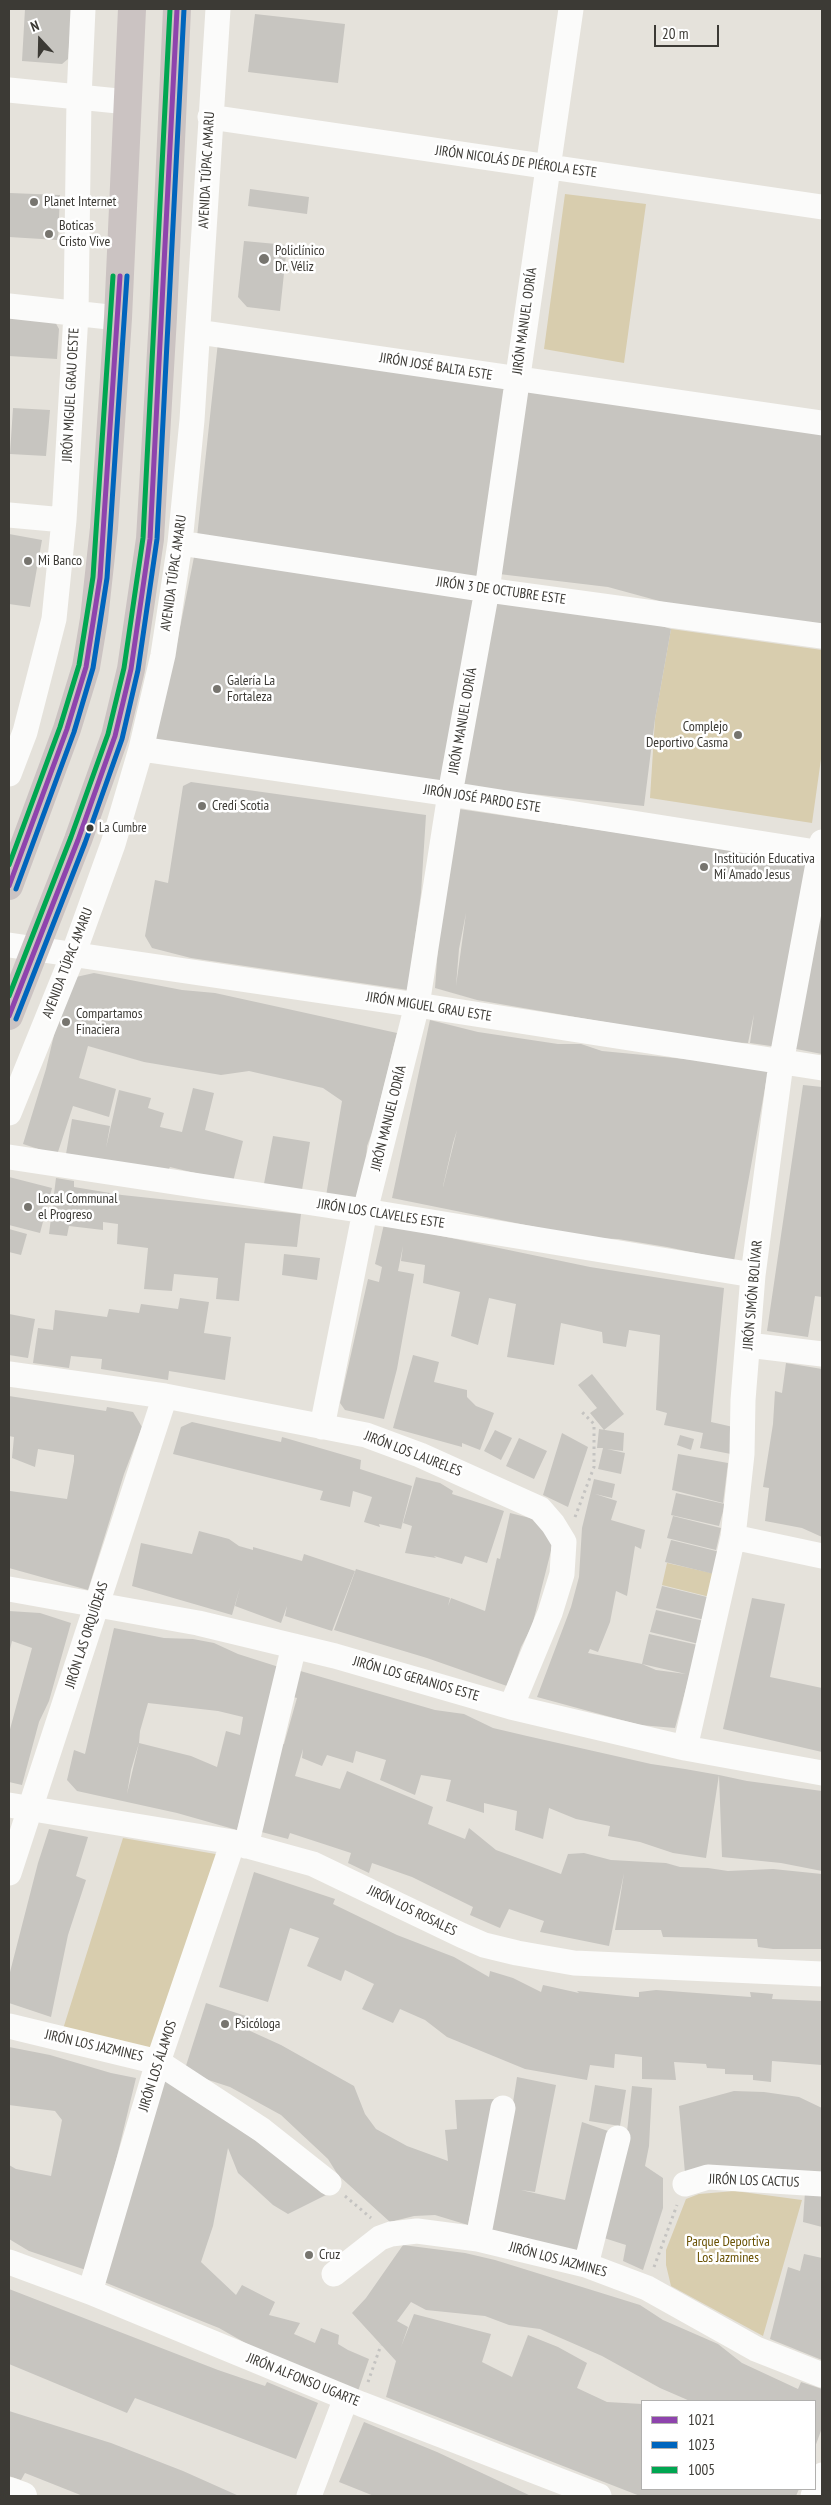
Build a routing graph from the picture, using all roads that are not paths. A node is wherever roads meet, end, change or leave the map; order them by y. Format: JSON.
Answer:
{"nodes":[{"id":1,"x":83,"y":9,"type":"edge"},
{"id":2,"x":132,"y":9,"type":"edge"},
{"id":3,"x":176,"y":9,"type":"edge"},
{"id":4,"x":218,"y":9,"type":"edge"},
{"id":5,"x":571,"y":9,"type":"edge"},
{"id":6,"x":9,"y":90,"type":"edge"},
{"id":7,"x":79,"y":98,"type":"junction"},
{"id":8,"x":128,"y":102,"type":"junction"},
{"id":9,"x":210,"y":117,"type":"junction"},
{"id":10,"x":548,"y":167,"type":"junction"},
{"id":11,"x":822,"y":207,"type":"edge"},
{"id":12,"x":9,"y":306,"type":"edge"},
{"id":13,"x":76,"y":314,"type":"junction"},
{"id":14,"x":118,"y":318,"type":"junction"},
{"id":15,"x":198,"y":332,"type":"junction"},
{"id":16,"x":517,"y":379,"type":"junction"},
{"id":17,"x":822,"y":423,"type":"edge"},
{"id":18,"x":9,"y":515,"type":"edge"},
{"id":19,"x":64,"y":520,"type":"junction"},
{"id":20,"x":180,"y":543,"type":"junction"},
{"id":21,"x":487,"y":590,"type":"junction"},
{"id":22,"x":822,"y":636,"type":"edge"},
{"id":23,"x":17,"y":731,"type":"edge"},
{"id":24,"x":141,"y":749,"type":"junction"},
{"id":25,"x":9,"y":774,"type":"edge"},
{"id":26,"x":450,"y":794,"type":"junction"},
{"id":27,"x":822,"y":849,"type":"edge"},
{"id":28,"x":9,"y":886,"type":"edge"},
{"id":29,"x":9,"y":945,"type":"edge"},
{"id":30,"x":35,"y":950,"type":"junction"},
{"id":31,"x":73,"y":955,"type":"junction"},
{"id":32,"x":418,"y":1005,"type":"junction"},
{"id":33,"x":9,"y":1016,"type":"edge"},
{"id":34,"x":781,"y":1062,"type":"junction"},
{"id":35,"x":822,"y":1068,"type":"edge"},
{"id":36,"x":9,"y":1113,"type":"edge"},
{"id":37,"x":9,"y":1158,"type":"edge"},
{"id":38,"x":365,"y":1211,"type":"junction"},
{"id":39,"x":753,"y":1275,"type":"junction"},
{"id":40,"x":748,"y":1345,"type":"junction"},
{"id":41,"x":822,"y":1354,"type":"edge"},
{"id":42,"x":9,"y":1374,"type":"edge"},
{"id":43,"x":165,"y":1396,"type":"junction"},
{"id":44,"x":322,"y":1426,"type":"junction"},
{"id":45,"x":733,"y":1537,"type":"junction"},
{"id":46,"x":822,"y":1556,"type":"edge"},
{"id":47,"x":9,"y":1589,"type":"edge"},
{"id":48,"x":97,"y":1605,"type":"junction"},
{"id":49,"x":294,"y":1646,"type":"junction"},
{"id":50,"x":511,"y":1706,"type":"junction"},
{"id":51,"x":685,"y":1748,"type":"junction"},
{"id":52,"x":822,"y":1773,"type":"edge"},
{"id":53,"x":19,"y":1807,"type":"edge"},
{"id":54,"x":239,"y":1844,"type":"junction"},
{"id":55,"x":9,"y":1873,"type":"edge"},
{"id":56,"x":822,"y":1974,"type":"edge"},
{"id":57,"x":9,"y":2026,"type":"edge"},
{"id":58,"x":158,"y":2062,"type":"junction"},
{"id":59,"x":503,"y":2108,"type":"dead end"},
{"id":60,"x":618,"y":2138,"type":"dead end"},
{"id":61,"x":329,"y":2183,"type":"road end"},
{"id":62,"x":685,"y":2184,"type":"road end"},
{"id":63,"x":822,"y":2184,"type":"edge"},
{"id":64,"x":478,"y":2238,"type":"junction"},
{"id":65,"x":9,"y":2262,"type":"edge"},
{"id":66,"x":586,"y":2265,"type":"junction"},
{"id":67,"x":334,"y":2274,"type":"dead end"},
{"id":68,"x":90,"y":2292,"type":"junction"},
{"id":69,"x":822,"y":2375,"type":"edge"},
{"id":70,"x":354,"y":2401,"type":"junction"},
{"id":71,"x":822,"y":2475,"type":"edge"},
{"id":72,"x":816,"y":2489,"type":"edge"},
{"id":73,"x":9,"y":2491,"type":"edge"},
{"id":74,"x":23,"y":2496,"type":"edge"},
{"id":75,"x":310,"y":2496,"type":"edge"},
{"id":76,"x":599,"y":2496,"type":"edge"}],
"edges":[{"from":1,"to":7,"type":"street","name":"JIRÓN MIGUEL GRAU OESTE"},
{"from":2,"to":8,"type":"highway"},
{"from":3,"to":30,"type":"highway","name":"AVENIDA TÚPAC AMARU"},
{"from":4,"to":9,"type":"street","name":"AVENIDA TÚPAC AMARU"},
{"from":5,"to":10,"type":"street","name":"JIRÓN MANUEL ODRÍA"},
{"from":6,"to":7,"type":"street"},
{"from":7,"to":8,"type":"street"},
{"from":7,"to":13,"type":"street","name":"JIRÓN MIGUEL GRAU OESTE"},
{"from":8,"to":14,"type":"highway"},
{"from":9,"to":10,"type":"street","name":"JIRÓN NICOLÁS DE PIÉROLA ESTE"},
{"from":9,"to":15,"type":"street","name":"AVENIDA TÚPAC AMARU"},
{"from":10,"to":11,"type":"street","name":"JIRÓN NICOLÁS DE PIÉROLA ESTE"},
{"from":10,"to":16,"type":"street","name":"JIRÓN MANUEL ODRÍA"},
{"from":12,"to":13,"type":"street"},
{"from":13,"to":14,"type":"street"},
{"from":13,"to":19,"type":"street","name":"JIRÓN MIGUEL GRAU OESTE"},
{"from":14,"to":28,"type":"highway"},
{"from":15,"to":16,"type":"street","name":"JIRÓN JOSÉ BALTA ESTE"},
{"from":15,"to":20,"type":"street","name":"AVENIDA TÚPAC AMARU"},
{"from":16,"to":17,"type":"street","name":"JIRÓN JOSÉ BALTA ESTE"},
{"from":16,"to":21,"type":"street","name":"JIRÓN MANUEL ODRÍA"},
{"from":18,"to":19,"type":"street"},
{"from":19,"to":23,"type":"street","name":"JIRÓN MIGUEL GRAU OESTE"},
{"from":20,"to":21,"type":"street","name":"JIRÓN 3 DE OCTUBRE ESTE"},
{"from":20,"to":24,"type":"street","name":"AVENIDA TÚPAC AMARU"},
{"from":21,"to":22,"type":"street","name":"JIRÓN 3 DE OCTUBRE ESTE"},
{"from":21,"to":26,"type":"street","name":"JIRÓN MANUEL ODRÍA"},
{"from":23,"to":25,"type":"street","name":"JIRÓN MIGUEL GRAU OESTE"},
{"from":24,"to":26,"type":"street","name":"JIRÓN JOSÉ PARDO ESTE"},
{"from":24,"to":31,"type":"street","name":"AVENIDA TÚPAC AMARU"},
{"from":26,"to":27,"type":"street","name":"JIRÓN JOSÉ PARDO ESTE"},
{"from":26,"to":32,"type":"street","name":"JIRÓN MANUEL ODRÍA"},
{"from":27,"to":34,"type":"street","name":"JIRÓN SIMÓN BOLÍVAR"},
{"from":29,"to":30,"type":"street"},
{"from":30,"to":31,"type":"street","name":"JIRÓN MIGUEL GRAU ESTE"},
{"from":30,"to":33,"type":"highway","name":"AVENIDA TÚPAC AMARU"},
{"from":31,"to":32,"type":"street","name":"JIRÓN MIGUEL GRAU ESTE"},
{"from":31,"to":36,"type":"street","name":"AVENIDA TÚPAC AMARU"},
{"from":32,"to":34,"type":"street","name":"JIRÓN MIGUEL GRAU ESTE"},
{"from":32,"to":38,"type":"street","name":"JIRÓN MANUEL ODRÍA"},
{"from":34,"to":35,"type":"street","name":"JIRÓN MIGUEL GRAU ESTE"},
{"from":34,"to":39,"type":"street","name":"JIRÓN SIMÓN BOLÍVAR"},
{"from":37,"to":38,"type":"street","name":"JIRÓN LOS CLAVELES ESTE"},
{"from":38,"to":39,"type":"street","name":"JIRÓN LOS CLAVELES ESTE"},
{"from":38,"to":44,"type":"street","name":"JIRÓN MANUEL ODRÍA"},
{"from":39,"to":40,"type":"street","name":"JIRÓN SIMÓN BOLÍVAR"},
{"from":40,"to":41,"type":"street"},
{"from":40,"to":45,"type":"street","name":"JIRÓN SIMÓN BOLÍVAR"},
{"from":42,"to":43,"type":"street","name":"JIRÓN LOS LAURELES"},
{"from":43,"to":44,"type":"street","name":"JIRÓN LOS LAURELES"},
{"from":43,"to":48,"type":"street","name":"JIRÓN LAS ORQUÍDEAS"},
{"from":44,"to":50,"type":"street","name":"JIRÓN LOS LAURELES"},
{"from":45,"to":46,"type":"street"},
{"from":45,"to":51,"type":"street","name":"JIRÓN SIMÓN BOLÍVAR"},
{"from":47,"to":48,"type":"street","name":"JIRÓN LOS GERANIOS ESTE"},
{"from":48,"to":49,"type":"street","name":"JIRÓN LOS GERANIOS ESTE"},
{"from":48,"to":53,"type":"street","name":"JIRÓN LAS ORQUÍDEAS"},
{"from":49,"to":50,"type":"street","name":"JIRÓN LOS GERANIOS ESTE"},
{"from":49,"to":54,"type":"street","name":"JIRÓN LOS ÁLAMOS"},
{"from":50,"to":51,"type":"street","name":"JIRÓN LOS GERANIOS ESTE"},
{"from":51,"to":52,"type":"street","name":"JIRÓN LOS GERANIOS ESTE"},
{"from":53,"to":54,"type":"street","name":"JIRÓN LOS ROSALES"},
{"from":53,"to":55,"type":"street","name":"JIRÓN LAS ORQUÍDEAS"},
{"from":54,"to":56,"type":"street","name":"JIRÓN LOS ROSALES"},
{"from":54,"to":58,"type":"street","name":"JIRÓN LOS ÁLAMOS"},
{"from":57,"to":58,"type":"street","name":"JIRÓN LOS JAZMINES"},
{"from":58,"to":61,"type":"street","name":"JIRÓN LOS JAZMINES"},
{"from":58,"to":68,"type":"street","name":"JIRÓN LOS ÁLAMOS"},
{"from":59,"to":64,"type":"street"},
{"from":60,"to":66,"type":"street"},
{"from":62,"to":63,"type":"street","name":"JIRÓN LOS CACTUS"},
{"from":64,"to":66,"type":"street","name":"JIRÓN LOS JAZMINES"},
{"from":64,"to":67,"type":"street","name":"JIRÓN LOS JAZMINES"},
{"from":65,"to":68,"type":"street","name":"JIRÓN ALFONSO UGARTE"},
{"from":66,"to":69,"type":"street","name":"JIRÓN LOS JAZMINES"},
{"from":68,"to":70,"type":"street","name":"JIRÓN ALFONSO UGARTE"},
{"from":70,"to":75,"type":"street"},
{"from":70,"to":76,"type":"street","name":"JIRÓN ALFONSO UGARTE"},
{"from":71,"to":72,"type":"street"},
{"from":73,"to":74,"type":"street"}]}
